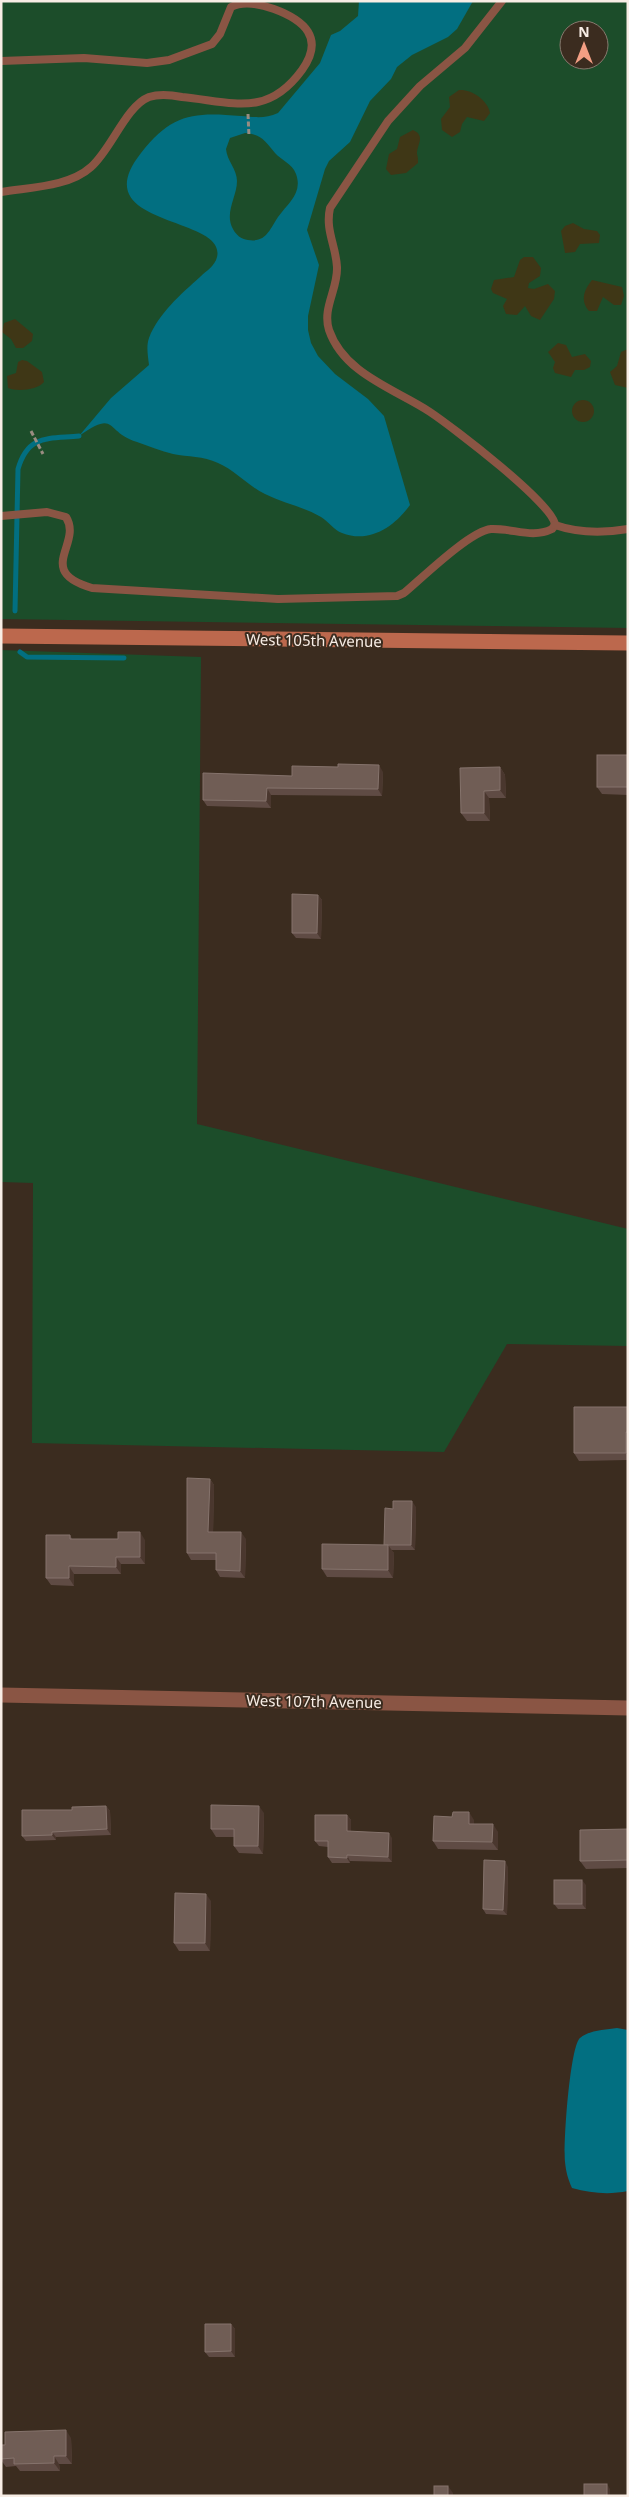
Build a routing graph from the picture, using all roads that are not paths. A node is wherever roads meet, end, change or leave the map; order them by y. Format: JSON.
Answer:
{"nodes":[{"id":1,"x":502,"y":1,"type":"edge"},
{"id":2,"x":1,"y":61,"type":"edge"},
{"id":3,"x":1,"y":192,"type":"edge"},
{"id":4,"x":2,"y":516,"type":"edge"},
{"id":5,"x":555,"y":525,"type":"junction"},
{"id":6,"x":628,"y":529,"type":"edge"},
{"id":7,"x":1,"y":636,"type":"edge"},
{"id":8,"x":628,"y":643,"type":"edge"},
{"id":9,"x":1,"y":1696,"type":"edge"},
{"id":10,"x":628,"y":1708,"type":"edge"}],
"edges":[{"from":1,"to":5,"type":"lane"},
{"from":2,"to":3,"type":"lane"},
{"from":4,"to":5,"type":"lane"},
{"from":5,"to":6,"type":"lane"},
{"from":7,"to":8,"type":"street","name":"West 105th Avenue"},
{"from":9,"to":10,"type":"street","name":"West 107th Avenue"}]}
